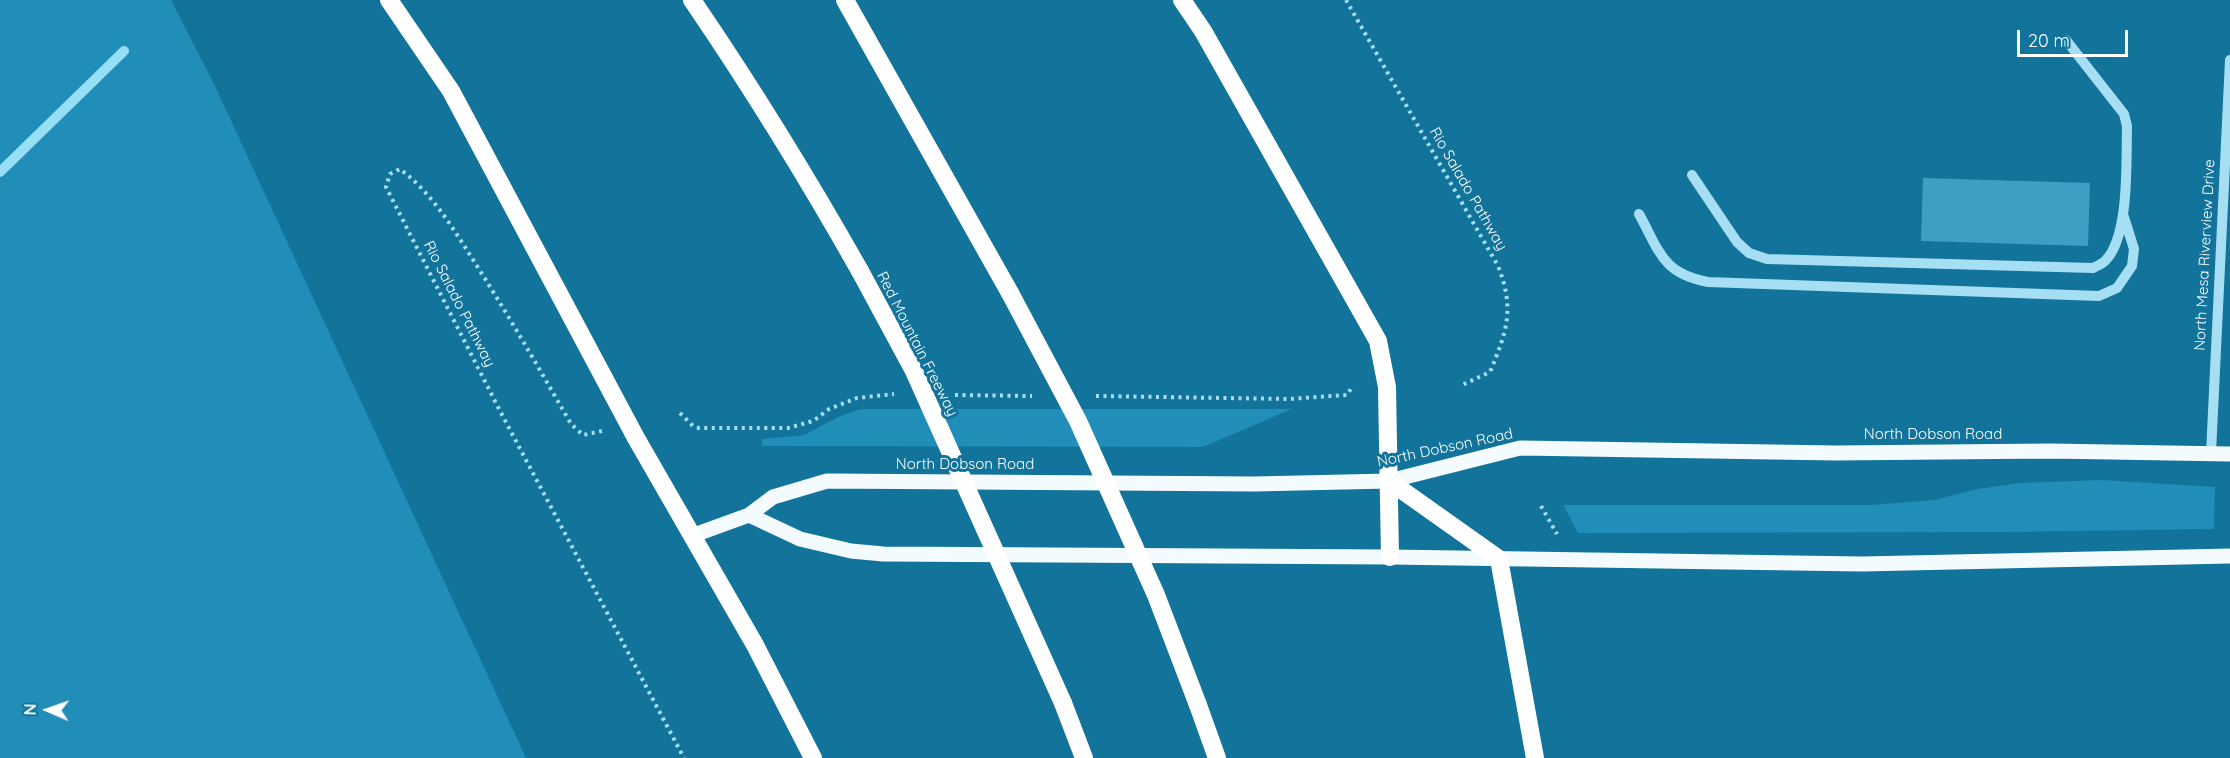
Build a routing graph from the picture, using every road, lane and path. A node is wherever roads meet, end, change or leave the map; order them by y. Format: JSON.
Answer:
{"nodes":[{"id":1,"x":389,"y":0,"type":"edge"},
{"id":2,"x":692,"y":0,"type":"edge"},
{"id":3,"x":845,"y":0,"type":"edge"},
{"id":4,"x":1182,"y":0,"type":"edge"},
{"id":5,"x":1346,"y":0,"type":"edge"},
{"id":6,"x":2066,"y":40,"type":"dead end"},
{"id":7,"x":2230,"y":60,"type":"edge"},
{"id":8,"x":1692,"y":175,"type":"dead end"},
{"id":9,"x":1639,"y":214,"type":"dead end"},
{"id":10,"x":2124,"y":216,"type":"junction"},
{"id":11,"x":1460,"y":386,"type":"dead end"},
{"id":12,"x":1352,"y":387,"type":"dead end"},
{"id":13,"x":895,"y":394,"type":"dead end"},
{"id":14,"x":953,"y":394,"type":"dead end"},
{"id":15,"x":1034,"y":396,"type":"dead end"},
{"id":16,"x":1091,"y":396,"type":"dead end"},
{"id":17,"x":680,"y":413,"type":"dead end"},
{"id":18,"x":604,"y":431,"type":"dead end"},
{"id":19,"x":2211,"y":453,"type":"junction"},
{"id":20,"x":2230,"y":454,"type":"edge"},
{"id":21,"x":1389,"y":481,"type":"junction"},
{"id":22,"x":1541,"y":506,"type":"dead end"},
{"id":23,"x":749,"y":516,"type":"junction"},
{"id":24,"x":694,"y":535,"type":"junction"},
{"id":25,"x":1558,"y":536,"type":"dead end"},
{"id":26,"x":2230,"y":556,"type":"edge"},
{"id":27,"x":1390,"y":557,"type":"junction"},
{"id":28,"x":1499,"y":559,"type":"junction"},
{"id":29,"x":684,"y":758,"type":"edge"},
{"id":30,"x":813,"y":758,"type":"edge"},
{"id":31,"x":1084,"y":758,"type":"edge"},
{"id":32,"x":1217,"y":758,"type":"edge"},
{"id":33,"x":1535,"y":758,"type":"edge"}],
"edges":[{"from":1,"to":24,"type":"highway"},
{"from":2,"to":31,"type":"highway","name":"Red Mountain Freeway","bridge":true},
{"from":3,"to":32,"type":"highway","bridge":true},
{"from":4,"to":21,"type":"highway"},
{"from":5,"to":11,"type":"path","name":"Rio Salado Pathway"},
{"from":6,"to":10,"type":"street"},
{"from":7,"to":19,"type":"street","name":"North Mesa Riverview Drive"},
{"from":8,"to":10,"type":"street"},
{"from":9,"to":10,"type":"street"},
{"from":12,"to":16,"type":"path"},
{"from":13,"to":17,"type":"path"},
{"from":14,"to":15,"type":"path"},
{"from":18,"to":29,"type":"path","name":"Rio Salado Pathway"},
{"from":19,"to":20,"type":"main road","name":"North Dobson Road"},
{"from":19,"to":21,"type":"main road","name":"North Dobson Road"},
{"from":21,"to":23,"type":"main road","name":"North Dobson Road"},
{"from":21,"to":27,"type":"highway"},
{"from":21,"to":28,"type":"highway"},
{"from":22,"to":25,"type":"path"},
{"from":23,"to":24,"type":"main road","name":"North Dobson Road"},
{"from":23,"to":27,"type":"main road"},
{"from":24,"to":30,"type":"highway"},
{"from":26,"to":28,"type":"main road"},
{"from":27,"to":28,"type":"main road"},
{"from":28,"to":33,"type":"highway"}]}
